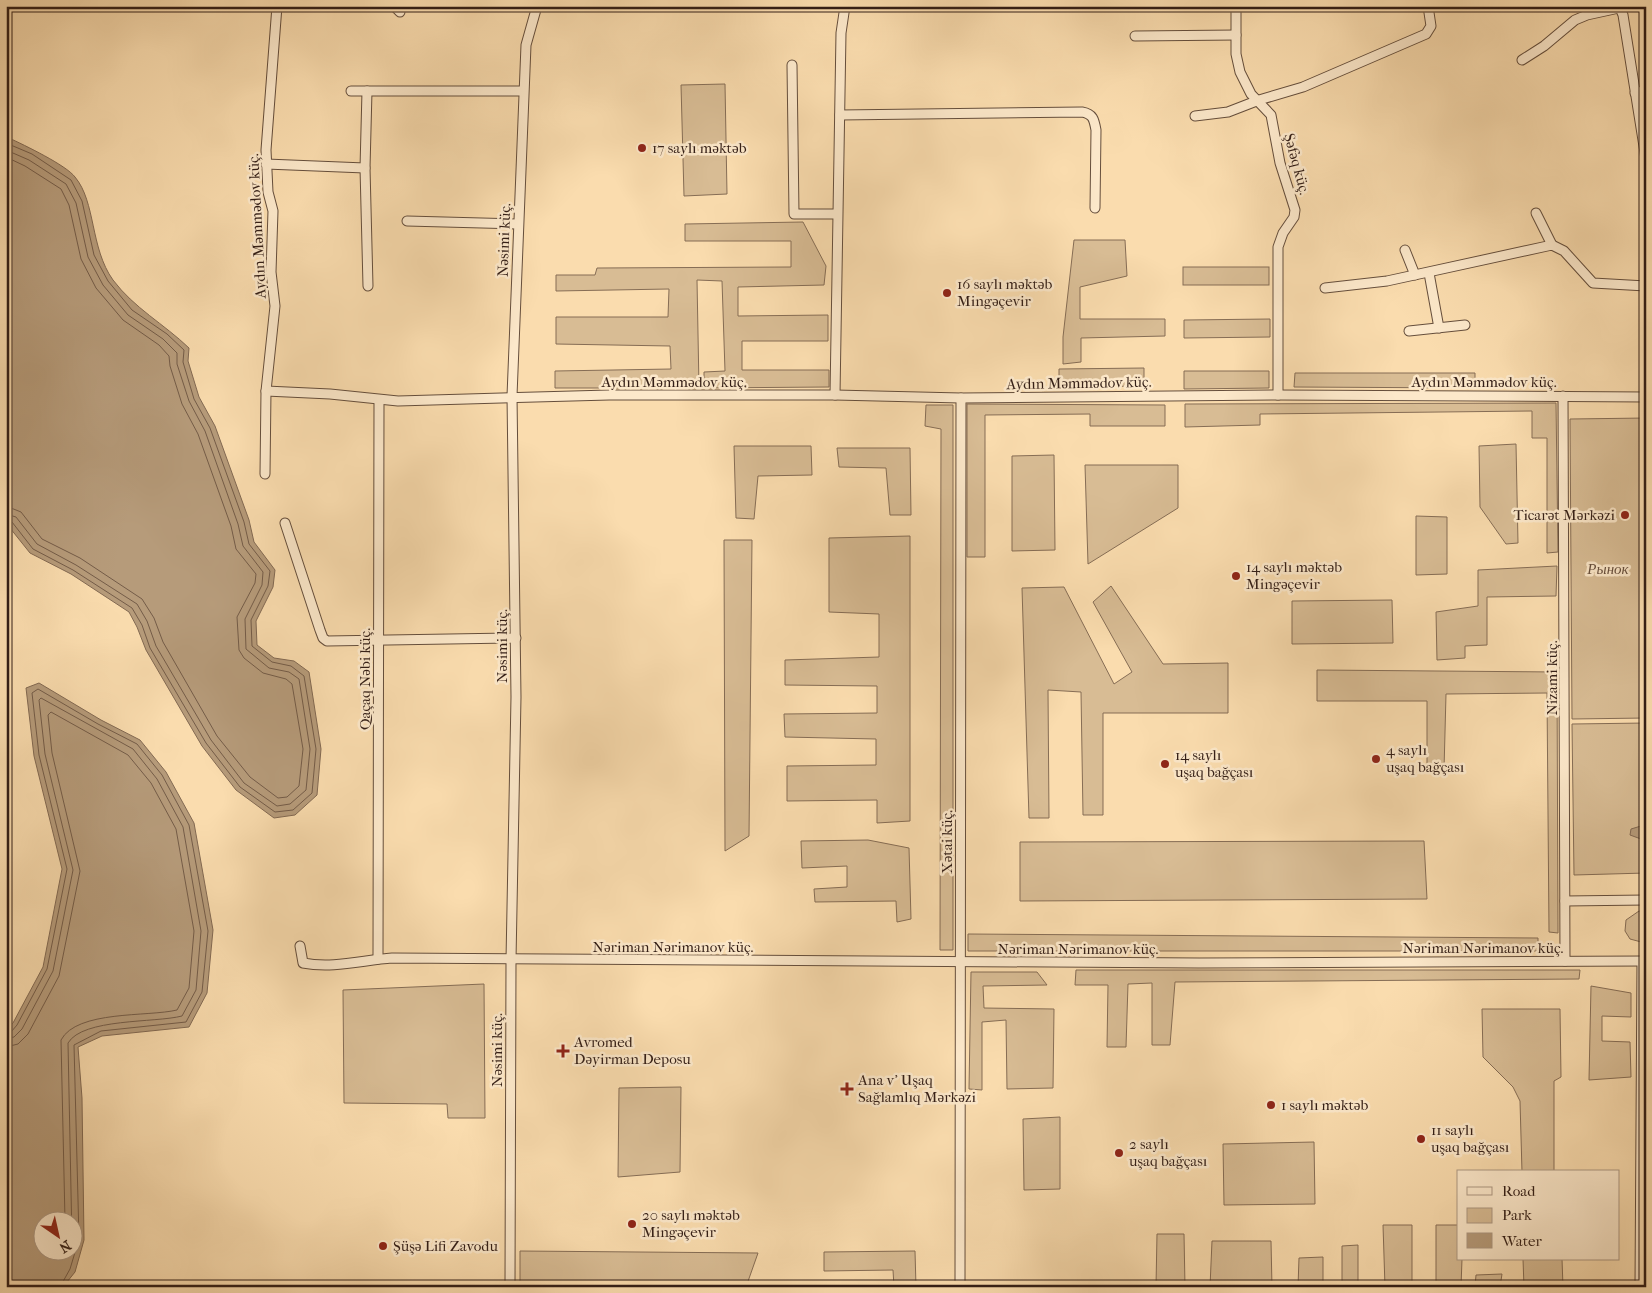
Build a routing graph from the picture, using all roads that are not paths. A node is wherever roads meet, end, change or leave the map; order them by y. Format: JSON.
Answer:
{"nodes":[{"id":1,"x":277,"y":6,"type":"edge"},
{"id":2,"x":537,"y":6,"type":"edge"},
{"id":3,"x":845,"y":6,"type":"edge"},
{"id":4,"x":1236,"y":6,"type":"edge"},
{"id":5,"x":1428,"y":6,"type":"edge"},
{"id":6,"x":1619,"y":7,"type":"edge"},
{"id":7,"x":1236,"y":35,"type":"junction"},
{"id":8,"x":1135,"y":36,"type":"dead end"},
{"id":9,"x":1522,"y":60,"type":"dead end"},
{"id":10,"x":792,"y":65,"type":"dead end"},
{"id":11,"x":367,"y":90,"type":"junction"},
{"id":12,"x":1646,"y":90,"type":"edge"},
{"id":13,"x":351,"y":91,"type":"dead end"},
{"id":14,"x":523,"y":91,"type":"junction"},
{"id":15,"x":1636,"y":93,"type":"junction"},
{"id":16,"x":1259,"y":100,"type":"junction"},
{"id":17,"x":840,"y":115,"type":"junction"},
{"id":18,"x":1195,"y":116,"type":"dead end"},
{"id":19,"x":1646,"y":159,"type":"edge"},
{"id":20,"x":266,"y":164,"type":"junction"},
{"id":21,"x":365,"y":168,"type":"junction"},
{"id":22,"x":1095,"y":208,"type":"dead end"},
{"id":23,"x":1536,"y":213,"type":"dead end"},
{"id":24,"x":837,"y":214,"type":"junction"},
{"id":25,"x":408,"y":221,"type":"dead end"},
{"id":26,"x":518,"y":224,"type":"junction"},
{"id":27,"x":1552,"y":245,"type":"junction"},
{"id":28,"x":1404,"y":250,"type":"dead end"},
{"id":29,"x":1429,"y":272,"type":"junction"},
{"id":30,"x":1415,"y":275,"type":"junction"},
{"id":31,"x":368,"y":286,"type":"dead end"},
{"id":32,"x":1646,"y":286,"type":"edge"},
{"id":33,"x":1325,"y":288,"type":"dead end"},
{"id":34,"x":1465,"y":325,"type":"dead end"},
{"id":35,"x":1439,"y":328,"type":"junction"},
{"id":36,"x":1409,"y":331,"type":"dead end"},
{"id":37,"x":266,"y":391,"type":"junction"},
{"id":38,"x":835,"y":395,"type":"junction"},
{"id":39,"x":1278,"y":395,"type":"junction"},
{"id":40,"x":512,"y":396,"type":"junction"},
{"id":41,"x":1563,"y":396,"type":"junction"},
{"id":42,"x":1646,"y":397,"type":"edge"},
{"id":43,"x":961,"y":398,"type":"junction"},
{"id":44,"x":379,"y":400,"type":"junction"},
{"id":45,"x":265,"y":474,"type":"dead end"},
{"id":46,"x":285,"y":523,"type":"dead end"},
{"id":47,"x":379,"y":638,"type":"junction"},
{"id":48,"x":516,"y":638,"type":"junction"},
{"id":49,"x":1646,"y":900,"type":"edge"},
{"id":50,"x":1565,"y":901,"type":"junction"},
{"id":51,"x":300,"y":946,"type":"dead end"},
{"id":52,"x":378,"y":959,"type":"junction"},
{"id":53,"x":511,"y":960,"type":"junction"},
{"id":54,"x":1565,"y":961,"type":"junction"},
{"id":55,"x":1644,"y":961,"type":"edge"},
{"id":56,"x":961,"y":962,"type":"junction"},
{"id":57,"x":510,"y":1287,"type":"edge"},
{"id":58,"x":960,"y":1287,"type":"edge"},
{"id":59,"x":1640,"y":1287,"type":"edge"}],
"edges":[{"from":1,"to":20,"type":"street","name":"Aydın Məmmədov küç."},
{"from":2,"to":14,"type":"street","name":"Nəsimi küç."},
{"from":3,"to":17,"type":"street"},
{"from":4,"to":7,"type":"street","name":"Şəfəq küç."},
{"from":5,"to":16,"type":"street"},
{"from":6,"to":9,"type":"street"},
{"from":6,"to":15,"type":"street"},
{"from":7,"to":8,"type":"street"},
{"from":7,"to":16,"type":"street","name":"Şəfəq küç."},
{"from":10,"to":24,"type":"street"},
{"from":11,"to":13,"type":"street"},
{"from":11,"to":14,"type":"street"},
{"from":11,"to":21,"type":"street"},
{"from":12,"to":15,"type":"street"},
{"from":14,"to":26,"type":"street","name":"Nəsimi küç."},
{"from":15,"to":19,"type":"street"},
{"from":16,"to":18,"type":"street"},
{"from":16,"to":39,"type":"street","name":"Şəfəq küç."},
{"from":17,"to":22,"type":"street"},
{"from":17,"to":24,"type":"street"},
{"from":20,"to":21,"type":"street"},
{"from":20,"to":37,"type":"street","name":"Aydın Məmmədov küç."},
{"from":21,"to":31,"type":"street"},
{"from":23,"to":27,"type":"street"},
{"from":24,"to":38,"type":"street"},
{"from":25,"to":26,"type":"street"},
{"from":26,"to":40,"type":"street","name":"Nəsimi küç."},
{"from":27,"to":29,"type":"street"},
{"from":27,"to":32,"type":"street"},
{"from":28,"to":30,"type":"street"},
{"from":29,"to":30,"type":"street"},
{"from":29,"to":35,"type":"street"},
{"from":30,"to":33,"type":"street"},
{"from":34,"to":35,"type":"street"},
{"from":35,"to":36,"type":"street"},
{"from":37,"to":44,"type":"street","name":"Aydın Məmmədov küç."},
{"from":37,"to":45,"type":"street","name":"Aydın Məmmədov küç."},
{"from":38,"to":40,"type":"street","name":"Aydın Məmmədov küç."},
{"from":38,"to":43,"type":"street","name":"Aydın Məmmədov küç."},
{"from":39,"to":41,"type":"street","name":"Aydın Məmmədov küç."},
{"from":39,"to":43,"type":"street","name":"Aydın Məmmədov küç."},
{"from":40,"to":44,"type":"street","name":"Aydın Məmmədov küç."},
{"from":40,"to":48,"type":"street","name":"Nəsimi küç."},
{"from":41,"to":42,"type":"street","name":"Aydın Məmmədov küç."},
{"from":41,"to":50,"type":"street","name":"Nizami küç."},
{"from":43,"to":56,"type":"street","name":"Xətai küç."},
{"from":44,"to":47,"type":"street","name":"Qaçaq Nəbi küç."},
{"from":46,"to":47,"type":"street"},
{"from":47,"to":48,"type":"street"},
{"from":47,"to":52,"type":"street","name":"Qaçaq Nəbi küç."},
{"from":48,"to":53,"type":"street","name":"Nəsimi küç."},
{"from":49,"to":50,"type":"street"},
{"from":50,"to":54,"type":"street","name":"Nizami küç."},
{"from":51,"to":52,"type":"street","name":"Nəriman Nərimanov küç."},
{"from":52,"to":53,"type":"street","name":"Nəriman Nərimanov küç."},
{"from":53,"to":56,"type":"street","name":"Nəriman Nərimanov küç."},
{"from":53,"to":57,"type":"street","name":"Nəsimi küç."},
{"from":54,"to":55,"type":"street","name":"Nəriman Nərimanov küç."},
{"from":54,"to":56,"type":"street","name":"Nəriman Nərimanov küç."},
{"from":55,"to":59,"type":"street"},
{"from":56,"to":58,"type":"street","name":"Xətai küç."}]}
